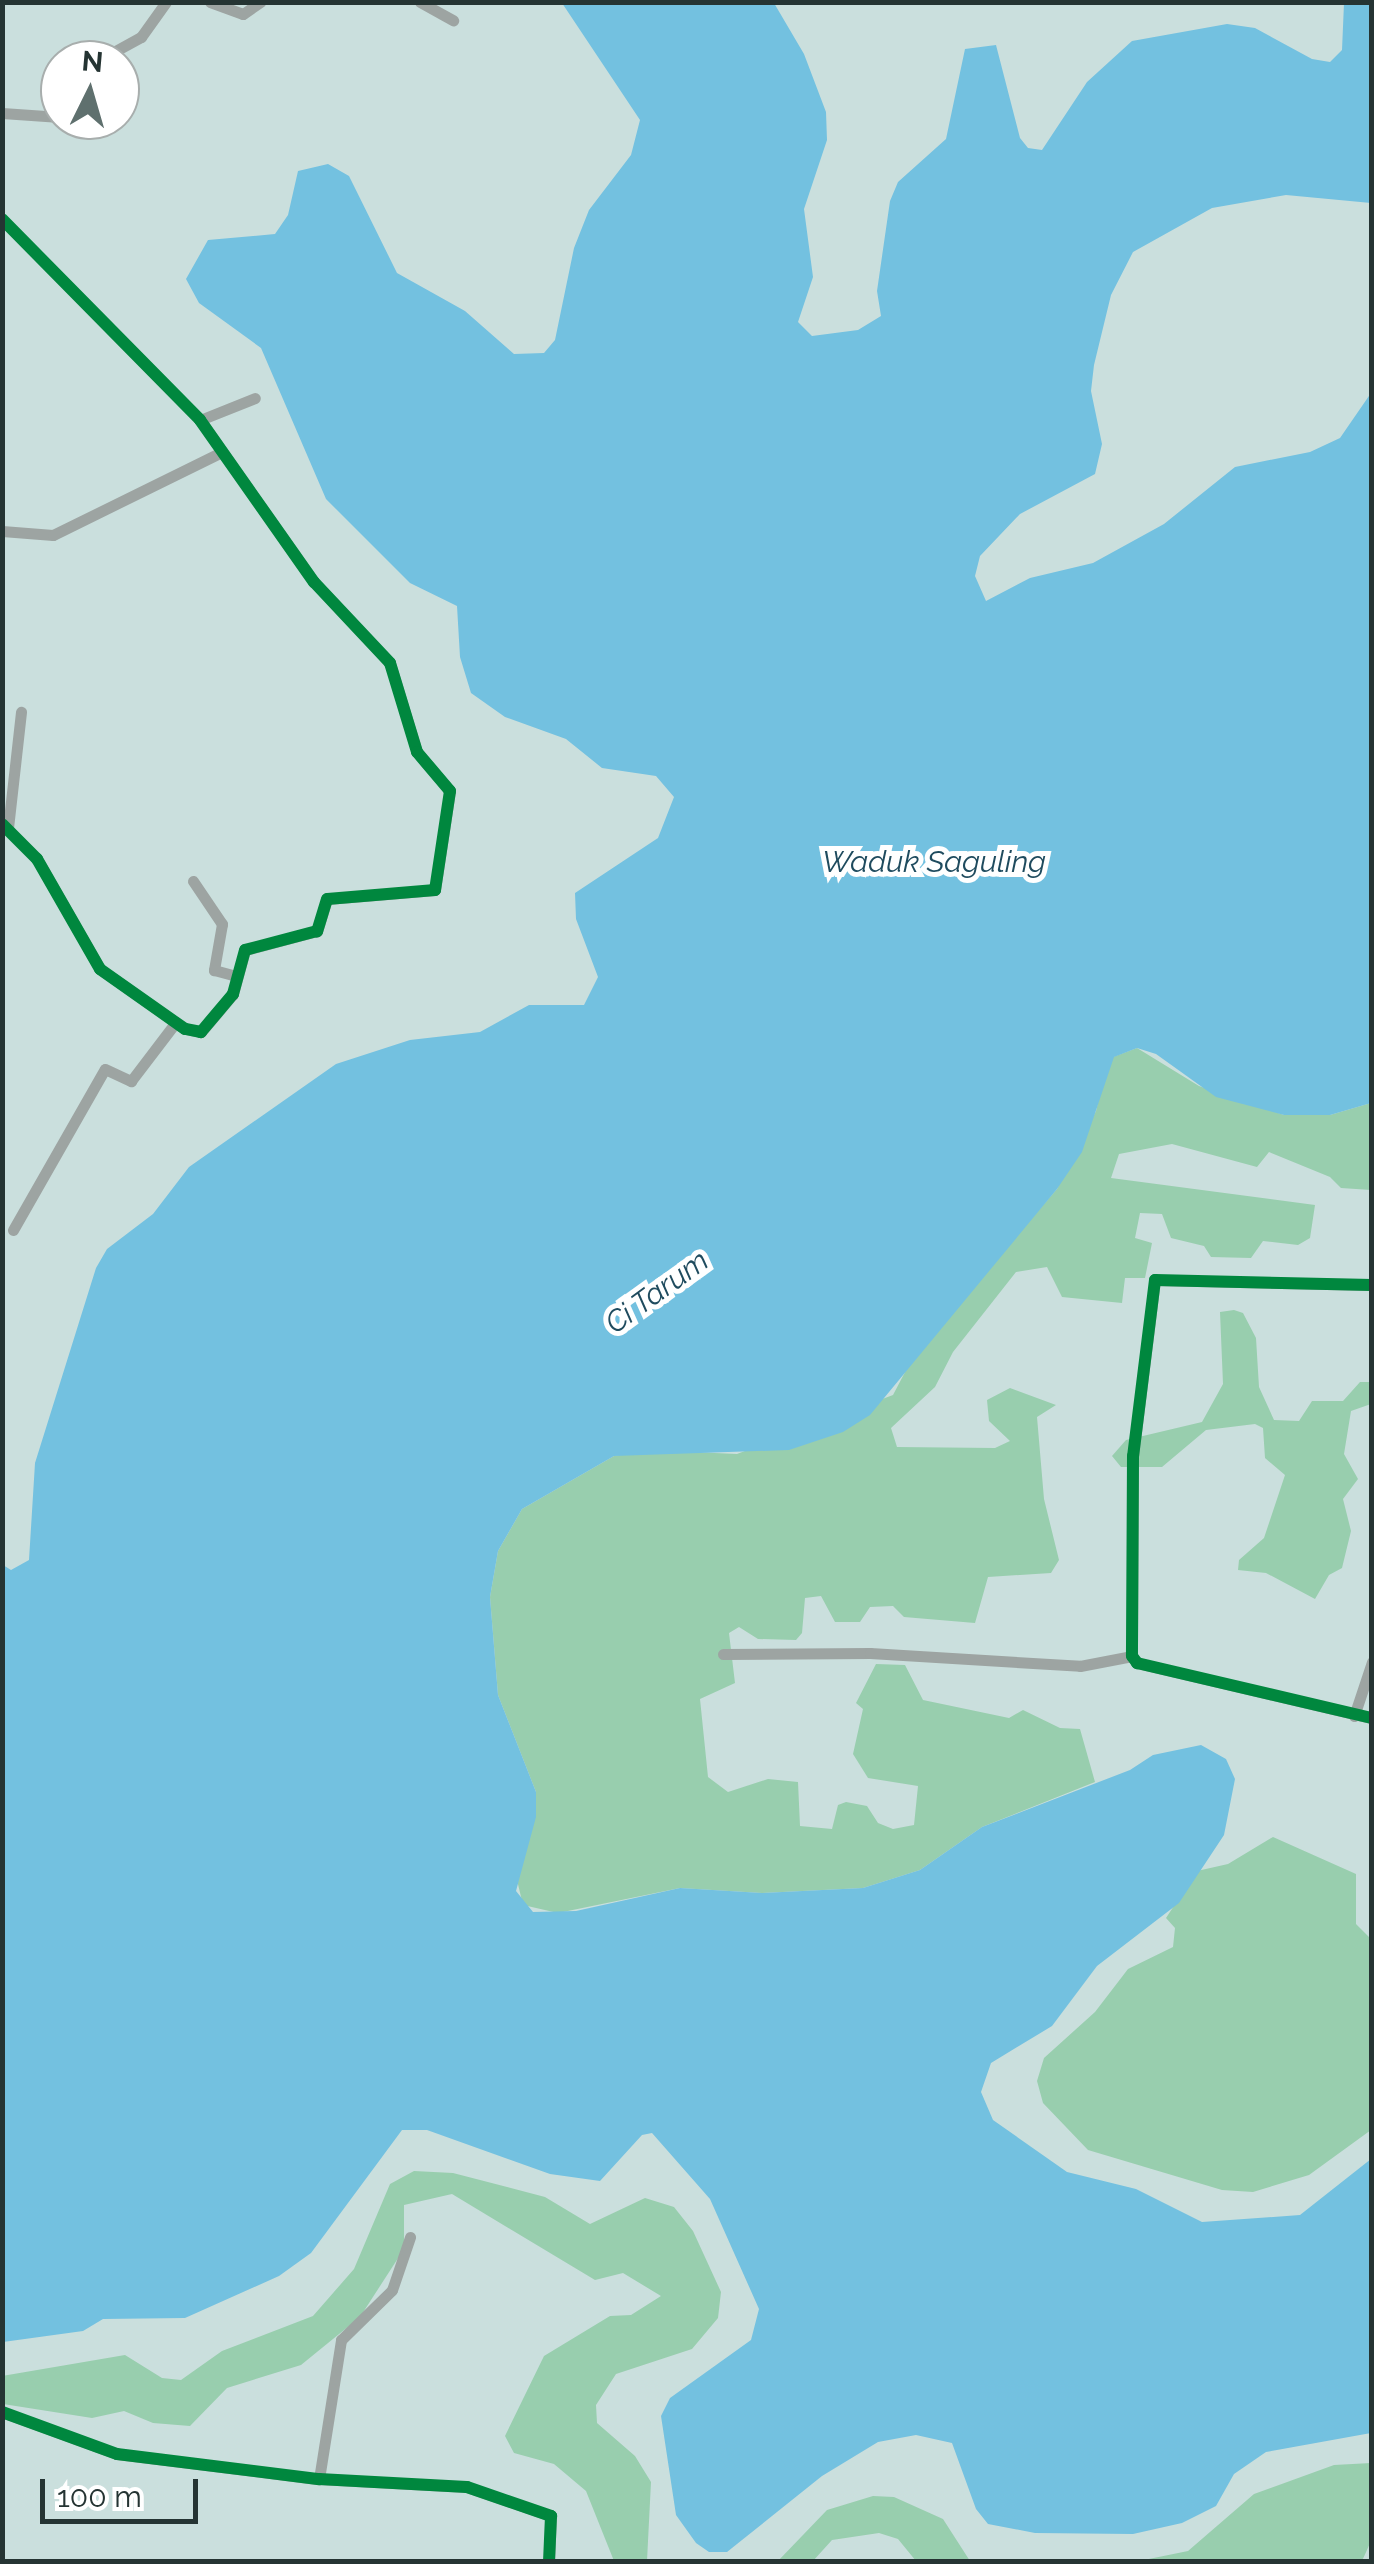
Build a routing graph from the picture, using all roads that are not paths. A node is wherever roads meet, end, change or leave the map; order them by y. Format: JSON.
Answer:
{"nodes":[{"id":1,"x":166,"y":2,"type":"edge"},
{"id":2,"x":210,"y":2,"type":"edge"},
{"id":3,"x":260,"y":2,"type":"edge"},
{"id":4,"x":420,"y":2,"type":"edge"},
{"id":5,"x":453,"y":20,"type":"dead end"},
{"id":6,"x":136,"y":40,"type":"edge"},
{"id":7,"x":2,"y":113,"type":"edge"},
{"id":8,"x":40,"y":116,"type":"edge"},
{"id":9,"x":2,"y":219,"type":"edge"},
{"id":10,"x":255,"y":398,"type":"dead end"},
{"id":11,"x":200,"y":420,"type":"junction"},
{"id":12,"x":222,"y":452,"type":"junction"},
{"id":13,"x":2,"y":531,"type":"edge"},
{"id":14,"x":21,"y":712,"type":"dead end"},
{"id":15,"x":5,"y":826,"type":"edge"},
{"id":16,"x":193,"y":881,"type":"dead end"},
{"id":17,"x":237,"y":976,"type":"junction"},
{"id":18,"x":176,"y":1022,"type":"junction"},
{"id":19,"x":13,"y":1230,"type":"dead end"},
{"id":20,"x":1372,"y":1285,"type":"edge"},
{"id":21,"x":723,"y":1654,"type":"dead end"},
{"id":22,"x":1132,"y":1656,"type":"junction"},
{"id":23,"x":1372,"y":1662,"type":"edge"},
{"id":24,"x":1354,"y":1716,"type":"junction"},
{"id":25,"x":1372,"y":1718,"type":"edge"},
{"id":26,"x":410,"y":2237,"type":"dead end"},
{"id":27,"x":2,"y":2412,"type":"edge"},
{"id":28,"x":320,"y":2479,"type":"junction"},
{"id":29,"x":550,"y":2562,"type":"edge"}],
"edges":[{"from":1,"to":6,"type":"street"},
{"from":2,"to":3,"type":"street"},
{"from":4,"to":5,"type":"street"},
{"from":7,"to":8,"type":"street"},
{"from":9,"to":11,"type":"street"},
{"from":10,"to":11,"type":"street"},
{"from":11,"to":12,"type":"street"},
{"from":12,"to":13,"type":"street"},
{"from":12,"to":17,"type":"street"},
{"from":14,"to":15,"type":"street"},
{"from":15,"to":18,"type":"street"},
{"from":16,"to":17,"type":"street"},
{"from":17,"to":18,"type":"street"},
{"from":18,"to":19,"type":"street"},
{"from":20,"to":22,"type":"street"},
{"from":21,"to":22,"type":"street"},
{"from":22,"to":24,"type":"street"},
{"from":23,"to":24,"type":"street"},
{"from":24,"to":25,"type":"street"},
{"from":26,"to":28,"type":"street"},
{"from":27,"to":28,"type":"street"},
{"from":28,"to":29,"type":"street"}]}
